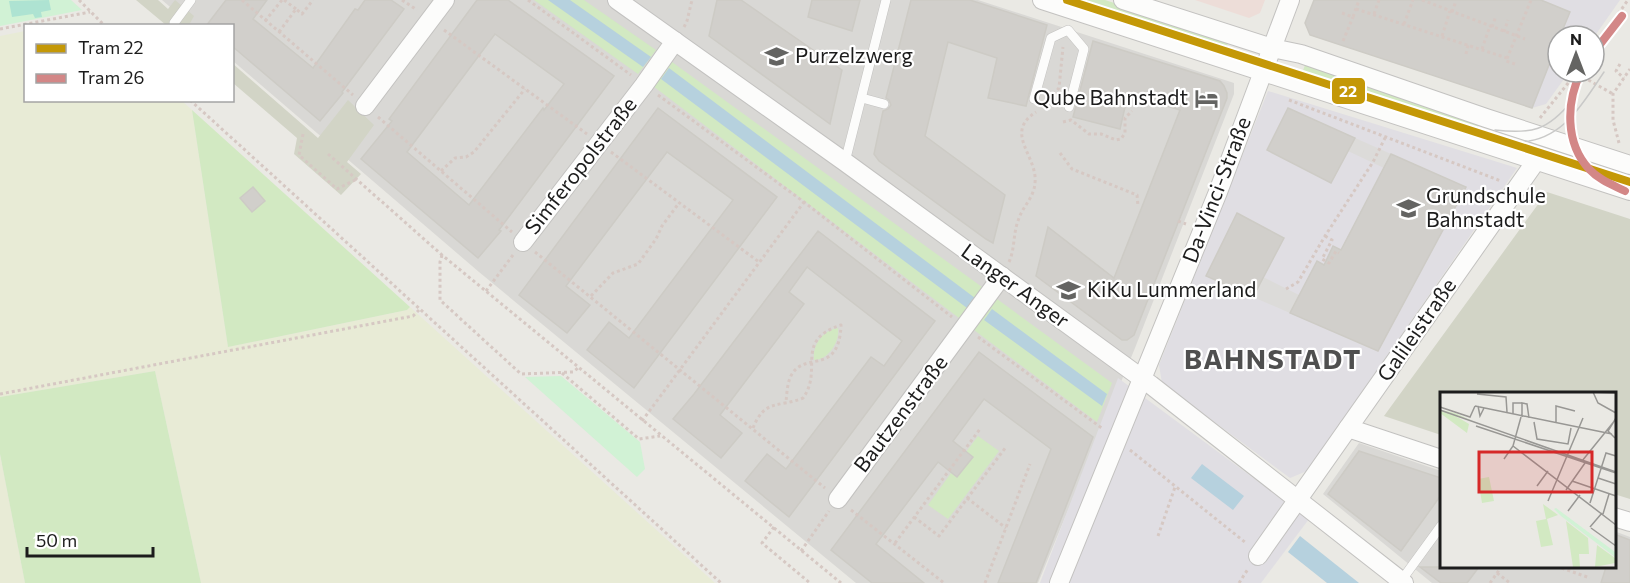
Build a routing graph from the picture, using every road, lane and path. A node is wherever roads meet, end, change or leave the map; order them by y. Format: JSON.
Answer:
{"nodes":[{"id":1,"x":79,"y":0,"type":"edge"},
{"id":2,"x":191,"y":0,"type":"edge"},
{"id":3,"x":242,"y":0,"type":"edge"},
{"id":4,"x":283,"y":0,"type":"edge"},
{"id":5,"x":313,"y":0,"type":"edge"},
{"id":6,"x":402,"y":0,"type":"edge"},
{"id":7,"x":445,"y":0,"type":"edge"},
{"id":8,"x":528,"y":0,"type":"edge"},
{"id":9,"x":618,"y":0,"type":"edge"},
{"id":10,"x":692,"y":0,"type":"edge"},
{"id":11,"x":886,"y":0,"type":"edge"},
{"id":12,"x":1042,"y":0,"type":"edge"},
{"id":13,"x":1123,"y":0,"type":"edge"},
{"id":14,"x":1290,"y":0,"type":"edge"},
{"id":15,"x":1359,"y":0,"type":"edge"},
{"id":16,"x":1379,"y":0,"type":"edge"},
{"id":17,"x":1413,"y":0,"type":"edge"},
{"id":18,"x":1422,"y":0,"type":"edge"},
{"id":19,"x":1531,"y":0,"type":"edge"},
{"id":20,"x":1628,"y":0,"type":"edge"},
{"id":21,"x":1456,"y":1,"type":"edge"},
{"id":22,"x":296,"y":9,"type":"junction"},
{"id":23,"x":1356,"y":9,"type":"junction"},
{"id":24,"x":1451,"y":11,"type":"junction"},
{"id":25,"x":90,"y":12,"type":"junction"},
{"id":26,"x":1342,"y":13,"type":"dead end"},
{"id":27,"x":1374,"y":14,"type":"junction"},
{"id":28,"x":1496,"y":16,"type":"dead end"},
{"id":29,"x":1353,"y":17,"type":"junction"},
{"id":30,"x":430,"y":20,"type":"junction"},
{"id":31,"x":1508,"y":20,"type":"dead end"},
{"id":32,"x":266,"y":21,"type":"junction"},
{"id":33,"x":1395,"y":21,"type":"junction"},
{"id":34,"x":174,"y":23,"type":"dead end"},
{"id":35,"x":30,"y":24,"type":"edge"},
{"id":36,"x":103,"y":24,"type":"edge"},
{"id":37,"x":1404,"y":24,"type":"junction"},
{"id":38,"x":24,"y":25,"type":"edge"},
{"id":39,"x":1491,"y":27,"type":"junction"},
{"id":40,"x":1392,"y":28,"type":"dead end"},
{"id":41,"x":0,"y":30,"type":"edge"},
{"id":42,"x":1068,"y":30,"type":"junction"},
{"id":43,"x":1606,"y":31,"type":"edge"},
{"id":44,"x":279,"y":32,"type":"junction"},
{"id":45,"x":1504,"y":32,"type":"junction"},
{"id":46,"x":1442,"y":36,"type":"junction"},
{"id":47,"x":1515,"y":36,"type":"junction"},
{"id":48,"x":1525,"y":39,"type":"dead end"},
{"id":49,"x":675,"y":41,"type":"junction"},
{"id":50,"x":1344,"y":41,"type":"dead end"},
{"id":51,"x":1468,"y":45,"type":"junction"},
{"id":52,"x":1272,"y":48,"type":"junction"},
{"id":53,"x":1482,"y":49,"type":"junction"},
{"id":54,"x":1466,"y":54,"type":"dead end"},
{"id":55,"x":1507,"y":58,"type":"junction"},
{"id":56,"x":1515,"y":64,"type":"dead end"},
{"id":57,"x":1620,"y":64,"type":"dead end"},
{"id":58,"x":1630,"y":69,"type":"edge"},
{"id":59,"x":1263,"y":72,"type":"junction"},
{"id":60,"x":1624,"y":78,"type":"junction"},
{"id":61,"x":644,"y":84,"type":"junction"},
{"id":62,"x":1567,"y":84,"type":"edge"},
{"id":63,"x":1595,"y":84,"type":"edge"},
{"id":64,"x":525,"y":89,"type":"junction"},
{"id":65,"x":1613,"y":94,"type":"junction"},
{"id":66,"x":862,"y":98,"type":"junction"},
{"id":67,"x":1034,"y":99,"type":"dead end"},
{"id":68,"x":1286,"y":99,"type":"dead end"},
{"id":69,"x":192,"y":102,"type":"edge"},
{"id":70,"x":884,"y":104,"type":"dead end"},
{"id":71,"x":365,"y":106,"type":"junction"},
{"id":72,"x":1069,"y":107,"type":"dead end"},
{"id":73,"x":1132,"y":111,"type":"dead end"},
{"id":74,"x":1063,"y":122,"type":"dead end"},
{"id":75,"x":1525,"y":130,"type":"junction"},
{"id":76,"x":303,"y":134,"type":"dead end"},
{"id":77,"x":1385,"y":138,"type":"junction"},
{"id":78,"x":1619,"y":143,"type":"dead end"},
{"id":79,"x":599,"y":144,"type":"junction"},
{"id":80,"x":1060,"y":153,"type":"dead end"},
{"id":81,"x":328,"y":154,"type":"dead end"},
{"id":82,"x":1536,"y":161,"type":"junction"},
{"id":83,"x":845,"y":162,"type":"junction"},
{"id":84,"x":1630,"y":165,"type":"edge"},
{"id":85,"x":441,"y":171,"type":"junction"},
{"id":86,"x":357,"y":179,"type":"junction"},
{"id":87,"x":1517,"y":187,"type":"junction"},
{"id":88,"x":1630,"y":191,"type":"edge"},
{"id":89,"x":804,"y":202,"type":"junction"},
{"id":90,"x":679,"y":203,"type":"junction"},
{"id":91,"x":1138,"y":206,"type":"dead end"},
{"id":92,"x":1325,"y":236,"type":"junction"},
{"id":93,"x":523,"y":242,"type":"junction"},
{"id":94,"x":1339,"y":253,"type":"dead end"},
{"id":95,"x":442,"y":255,"type":"junction"},
{"id":96,"x":759,"y":261,"type":"junction"},
{"id":97,"x":1002,"y":276,"type":"junction"},
{"id":98,"x":1286,"y":289,"type":"dead end"},
{"id":99,"x":486,"y":291,"type":"junction"},
{"id":100,"x":591,"y":296,"type":"junction"},
{"id":101,"x":419,"y":310,"type":"junction"},
{"id":102,"x":966,"y":327,"type":"junction"},
{"id":103,"x":811,"y":363,"type":"junction"},
{"id":104,"x":578,"y":368,"type":"junction"},
{"id":105,"x":681,"y":369,"type":"junction"},
{"id":106,"x":562,"y":373,"type":"junction"},
{"id":107,"x":1142,"y":378,"type":"junction"},
{"id":108,"x":0,"y":394,"type":"edge"},
{"id":109,"x":786,"y":402,"type":"junction"},
{"id":110,"x":642,"y":421,"type":"junction"},
{"id":111,"x":753,"y":428,"type":"junction"},
{"id":112,"x":1348,"y":428,"type":"junction"},
{"id":113,"x":980,"y":429,"type":"dead end"},
{"id":114,"x":660,"y":436,"type":"junction"},
{"id":115,"x":1117,"y":439,"type":"junction"},
{"id":116,"x":1006,"y":447,"type":"dead end"},
{"id":117,"x":1440,"y":459,"type":"edge"},
{"id":118,"x":1030,"y":464,"type":"dead end"},
{"id":119,"x":1176,"y":486,"type":"junction"},
{"id":120,"x":967,"y":498,"type":"junction"},
{"id":121,"x":838,"y":499,"type":"junction"},
{"id":122,"x":1298,"y":499,"type":"junction"},
{"id":123,"x":914,"y":517,"type":"junction"},
{"id":124,"x":1615,"y":517,"type":"edge"},
{"id":125,"x":1630,"y":522,"type":"edge"},
{"id":126,"x":774,"y":527,"type":"junction"},
{"id":127,"x":1440,"y":527,"type":"edge"},
{"id":128,"x":1006,"y":528,"type":"junction"},
{"id":129,"x":1158,"y":536,"type":"dead end"},
{"id":130,"x":895,"y":544,"type":"junction"},
{"id":131,"x":801,"y":551,"type":"junction"},
{"id":132,"x":1258,"y":556,"type":"joint"},
{"id":133,"x":1501,"y":568,"type":"edge"},
{"id":134,"x":1559,"y":568,"type":"edge"},
{"id":135,"x":1497,"y":573,"type":"junction"},
{"id":136,"x":1590,"y":578,"type":"dead end"},
{"id":137,"x":1403,"y":582,"type":"edge"},
{"id":138,"x":721,"y":583,"type":"edge"},
{"id":139,"x":810,"y":583,"type":"edge"},
{"id":140,"x":841,"y":583,"type":"edge"},
{"id":141,"x":944,"y":583,"type":"edge"},
{"id":142,"x":985,"y":583,"type":"edge"},
{"id":143,"x":1059,"y":583,"type":"edge"},
{"id":144,"x":1490,"y":583,"type":"edge"},
{"id":145,"x":1510,"y":583,"type":"edge"}],
"edges":[{"from":1,"to":25,"type":"path"},
{"from":2,"to":34,"type":"lane"},
{"from":3,"to":32,"type":"path"},
{"from":4,"to":22,"type":"path"},
{"from":4,"to":32,"type":"path"},
{"from":5,"to":22,"type":"path"},
{"from":6,"to":30,"type":"path"},
{"from":7,"to":30,"type":"street"},
{"from":8,"to":61,"type":"path"},
{"from":9,"to":49,"type":"street","name":"Langer Anger"},
{"from":10,"to":49,"type":"path"},
{"from":11,"to":66,"type":"lane"},
{"from":12,"to":59,"type":"street"},
{"from":13,"to":52,"type":"street"},
{"from":14,"to":52,"type":"street","name":"Da-Vinci-Straße"},
{"from":15,"to":23,"type":"path"},
{"from":16,"to":27,"type":"path"},
{"from":17,"to":37,"type":"path"},
{"from":18,"to":24,"type":"path"},
{"from":19,"to":47,"type":"path"},
{"from":20,"to":43,"type":"path"},
{"from":21,"to":24,"type":"path"},
{"from":22,"to":44,"type":"path"},
{"from":23,"to":27,"type":"path"},
{"from":23,"to":29,"type":"path"},
{"from":24,"to":39,"type":"path"},
{"from":24,"to":46,"type":"path"},
{"from":25,"to":35,"type":"path"},
{"from":25,"to":36,"type":"path"},
{"from":26,"to":29,"type":"path"},
{"from":27,"to":33,"type":"path"},
{"from":28,"to":39,"type":"path"},
{"from":29,"to":50,"type":"path"},
{"from":30,"to":64,"type":"path"},
{"from":30,"to":71,"type":"street"},
{"from":31,"to":45,"type":"path"},
{"from":32,"to":44,"type":"path"},
{"from":33,"to":37,"type":"path"},
{"from":33,"to":40,"type":"path"},
{"from":37,"to":46,"type":"path"},
{"from":38,"to":41,"type":"path"},
{"from":39,"to":45,"type":"path"},
{"from":39,"to":53,"type":"path"},
{"from":42,"to":67,"type":"lane"},
{"from":42,"to":72,"type":"lane"},
{"from":42,"to":97,"type":"path"},
{"from":44,"to":71,"type":"path"},
{"from":45,"to":47,"type":"path"},
{"from":46,"to":51,"type":"path"},
{"from":47,"to":48,"type":"path"},
{"from":47,"to":55,"type":"path"},
{"from":49,"to":61,"type":"street","name":"Simferopolstraße"},
{"from":49,"to":83,"type":"street","name":"Langer Anger"},
{"from":51,"to":53,"type":"path"},
{"from":51,"to":54,"type":"path"},
{"from":52,"to":59,"type":"street","name":"Da-Vinci-Straße"},
{"from":52,"to":75,"type":"street"},
{"from":53,"to":55,"type":"path"},
{"from":55,"to":56,"type":"path"},
{"from":57,"to":60,"type":"path"},
{"from":58,"to":60,"type":"path"},
{"from":59,"to":82,"type":"street"},
{"from":59,"to":107,"type":"street","name":"Da-Vinci-Straße"},
{"from":60,"to":65,"type":"path"},
{"from":61,"to":79,"type":"street","name":"Simferopolstraße"},
{"from":61,"to":89,"type":"path"},
{"from":62,"to":75,"type":"path"},
{"from":63,"to":65,"type":"path"},
{"from":64,"to":79,"type":"path"},
{"from":64,"to":85,"type":"path"},
{"from":65,"to":78,"type":"path"},
{"from":66,"to":70,"type":"lane"},
{"from":66,"to":83,"type":"lane"},
{"from":68,"to":77,"type":"path"},
{"from":69,"to":101,"type":"path"},
{"from":71,"to":85,"type":"path"},
{"from":73,"to":74,"type":"path"},
{"from":75,"to":84,"type":"street"},
{"from":76,"to":86,"type":"path"},
{"from":77,"to":87,"type":"path"},
{"from":77,"to":92,"type":"path"},
{"from":79,"to":90,"type":"path"},
{"from":79,"to":93,"type":"street","name":"Simferopolstraße"},
{"from":80,"to":91,"type":"path"},
{"from":81,"to":86,"type":"path"},
{"from":82,"to":87,"type":"street","name":"Galileistraße"},
{"from":82,"to":88,"type":"street"},
{"from":83,"to":97,"type":"street","name":"Langer Anger"},
{"from":85,"to":93,"type":"path"},
{"from":86,"to":95,"type":"path"},
{"from":87,"to":112,"type":"street","name":"Galileistraße"},
{"from":89,"to":96,"type":"path"},
{"from":89,"to":102,"type":"path"},
{"from":90,"to":96,"type":"path"},
{"from":90,"to":100,"type":"path"},
{"from":92,"to":94,"type":"path"},
{"from":92,"to":98,"type":"path"},
{"from":93,"to":99,"type":"path","name":"Simferopolstraße"},
{"from":93,"to":100,"type":"path"},
{"from":95,"to":99,"type":"path"},
{"from":95,"to":106,"type":"path"},
{"from":96,"to":105,"type":"path"},
{"from":97,"to":102,"type":"street","name":"Bautzenstraße"},
{"from":97,"to":107,"type":"street","name":"Langer Anger"},
{"from":99,"to":104,"type":"path"},
{"from":100,"to":105,"type":"path"},
{"from":101,"to":108,"type":"path"},
{"from":101,"to":138,"type":"path"},
{"from":102,"to":115,"type":"path"},
{"from":102,"to":121,"type":"street","name":"Bautzenstraße"},
{"from":103,"to":103,"type":"path"},
{"from":103,"to":109,"type":"path"},
{"from":103,"to":109,"type":"path"},
{"from":104,"to":106,"type":"path"},
{"from":104,"to":110,"type":"path"},
{"from":105,"to":110,"type":"path"},
{"from":105,"to":111,"type":"path"},
{"from":106,"to":114,"type":"path"},
{"from":107,"to":115,"type":"street","name":"Da-Vinci-Straße"},
{"from":107,"to":122,"type":"street","name":"Langer Anger"},
{"from":109,"to":111,"type":"path"},
{"from":110,"to":114,"type":"path"},
{"from":111,"to":121,"type":"path"},
{"from":112,"to":117,"type":"street"},
{"from":112,"to":122,"type":"street","name":"Galileistraße"},
{"from":113,"to":123,"type":"path"},
{"from":114,"to":126,"type":"path"},
{"from":115,"to":119,"type":"path"},
{"from":115,"to":143,"type":"street","name":"Da-Vinci-Straße"},
{"from":116,"to":120,"type":"path"},
{"from":118,"to":128,"type":"path"},
{"from":119,"to":129,"type":"path"},
{"from":119,"to":132,"type":"path"},
{"from":120,"to":123,"type":"path"},
{"from":120,"to":128,"type":"path"},
{"from":121,"to":130,"type":"path"},
{"from":121,"to":131,"type":"path"},
{"from":122,"to":132,"type":"street","name":"Galileistraße"},
{"from":122,"to":137,"type":"street","name":"Langer Anger"},
{"from":123,"to":130,"type":"path"},
{"from":124,"to":125,"type":"street"},
{"from":126,"to":131,"type":"path"},
{"from":126,"to":139,"type":"path"},
{"from":127,"to":137,"type":"lane"},
{"from":128,"to":142,"type":"path"},
{"from":130,"to":141,"type":"path"},
{"from":131,"to":140,"type":"path"},
{"from":133,"to":135,"type":"path"},
{"from":134,"to":136,"type":"path"},
{"from":135,"to":144,"type":"path"},
{"from":135,"to":145,"type":"path"}]}
